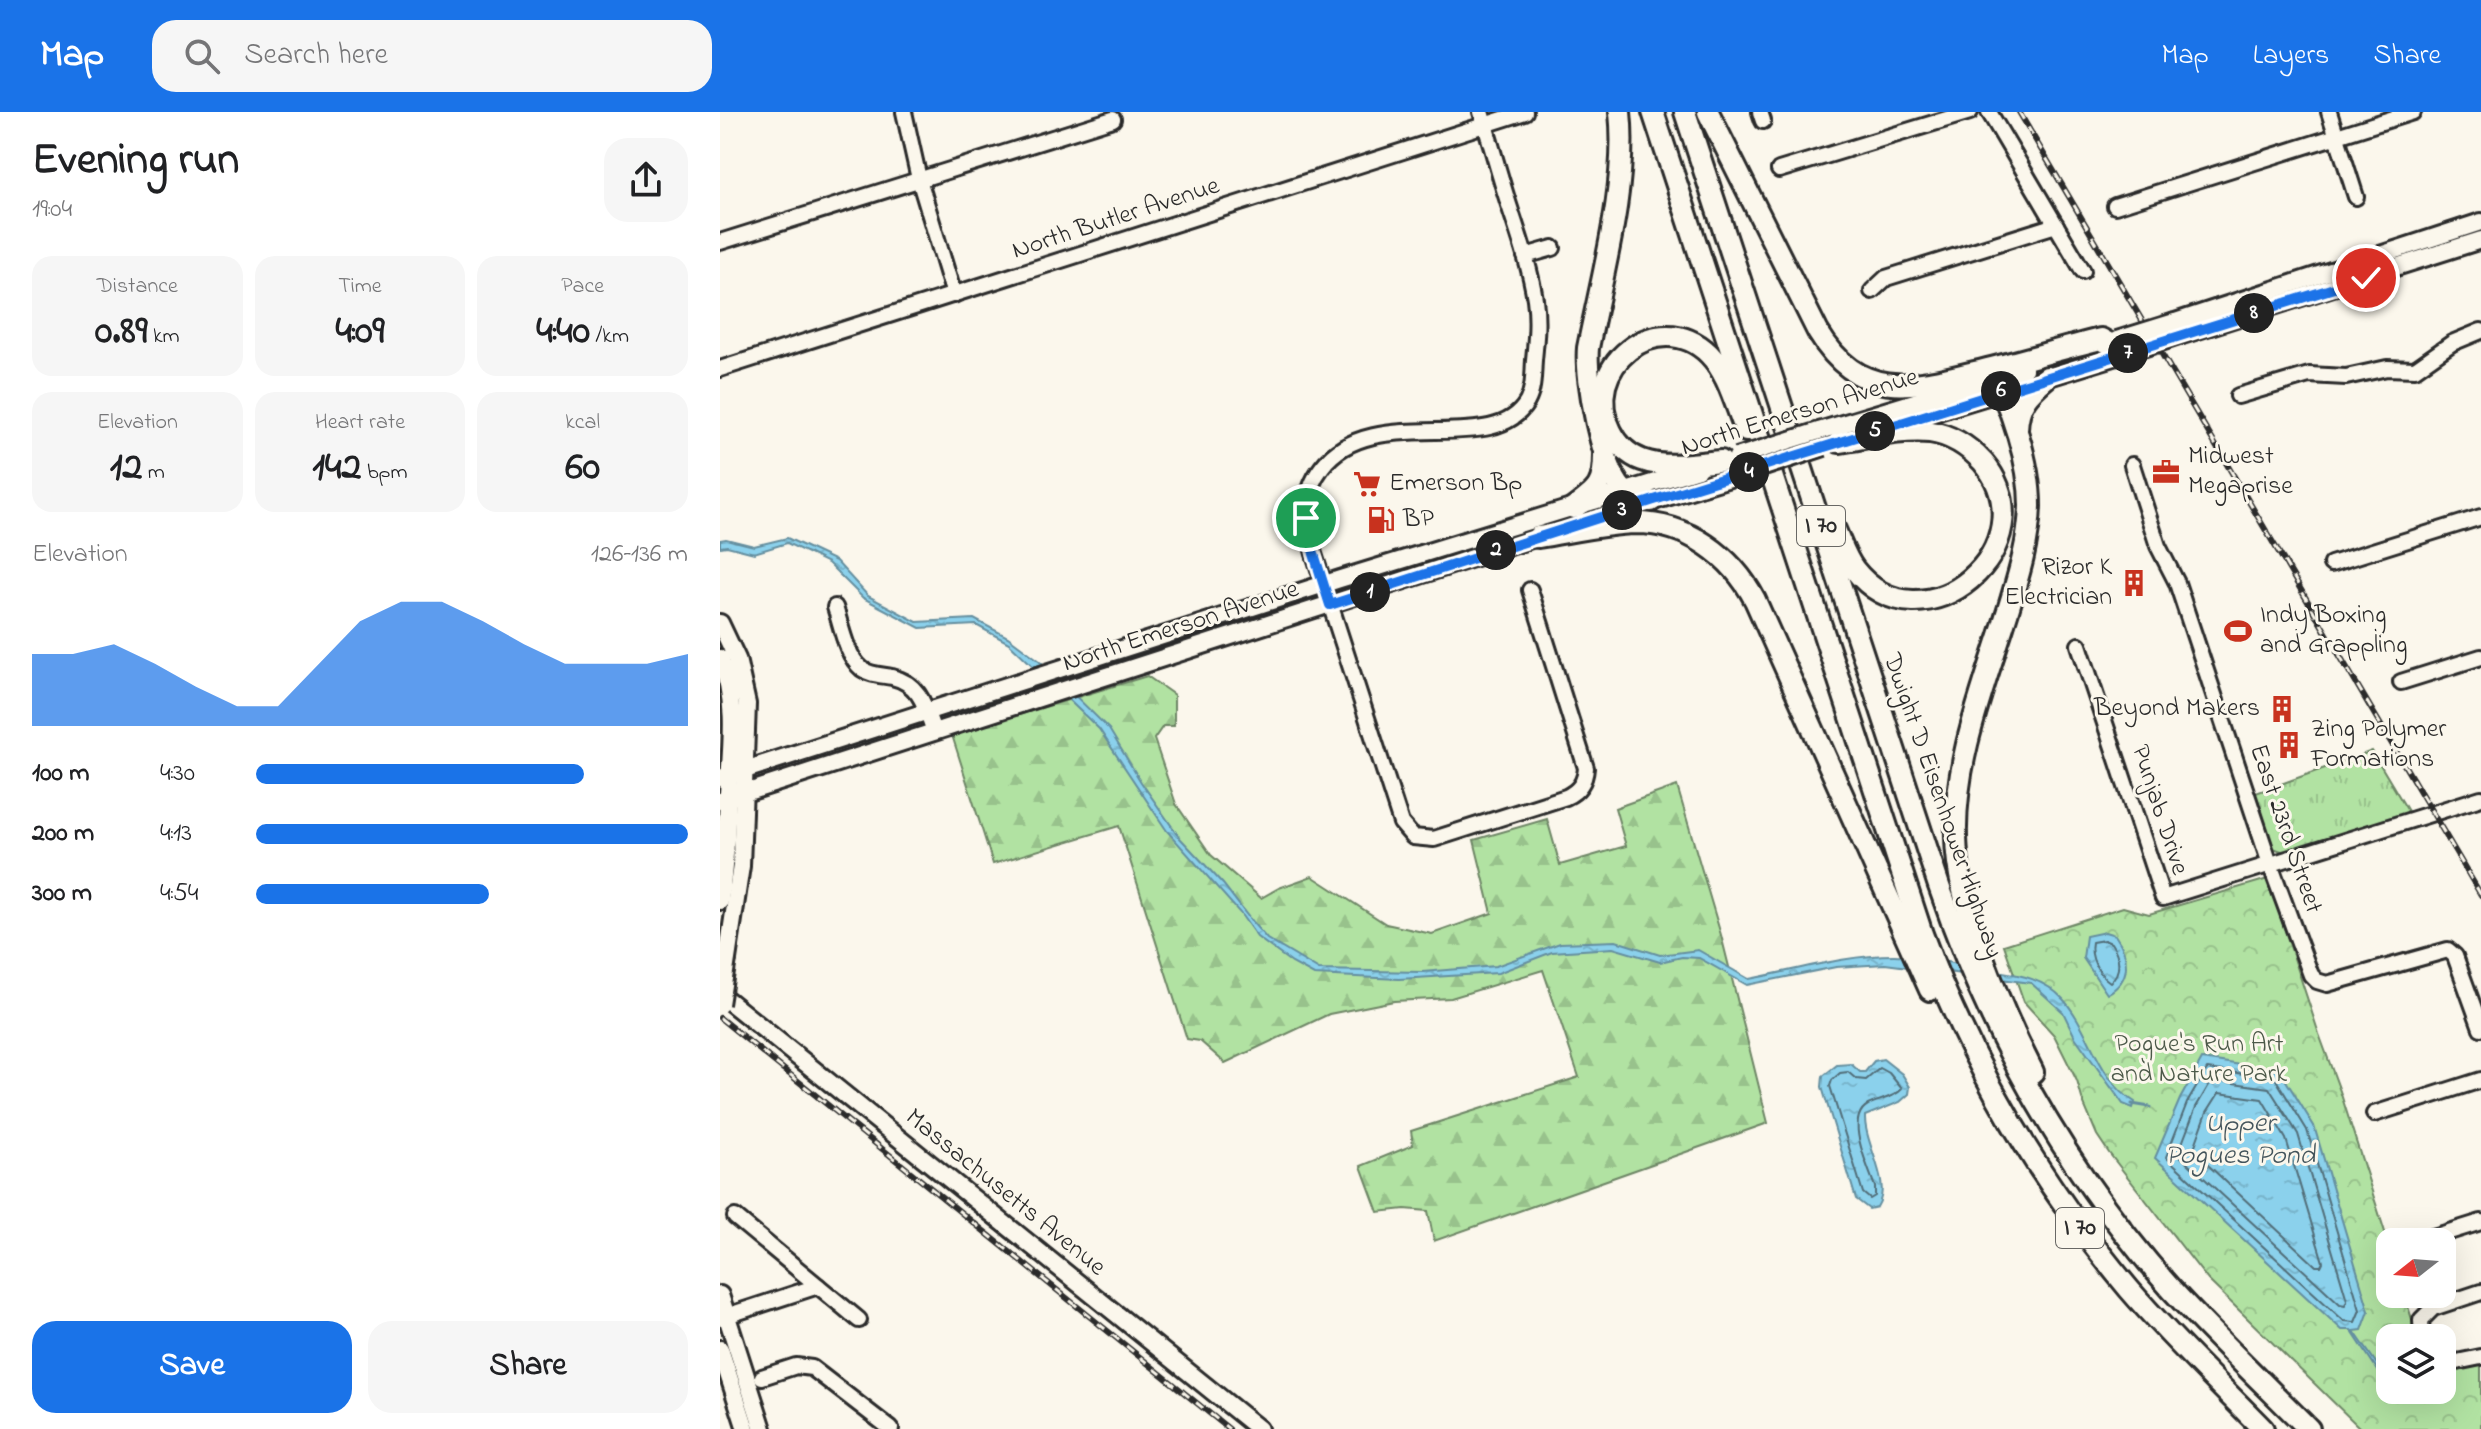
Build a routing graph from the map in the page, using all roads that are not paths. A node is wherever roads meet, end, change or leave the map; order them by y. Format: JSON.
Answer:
{"nodes":[{"id":1,"x":904,"y":112,"type":"edge"},
{"id":2,"x":1525,"y":112,"type":"edge"},
{"id":3,"x":1620,"y":112,"type":"edge"},
{"id":4,"x":1653,"y":112,"type":"edge"},
{"id":5,"x":1685,"y":112,"type":"edge"},
{"id":6,"x":1708,"y":112,"type":"edge"},
{"id":7,"x":1970,"y":112,"type":"edge"},
{"id":8,"x":1989,"y":112,"type":"edge"},
{"id":9,"x":2329,"y":112,"type":"edge"},
{"id":10,"x":2413,"y":112,"type":"edge"},
{"id":11,"x":1113,"y":119,"type":"dead end"},
{"id":12,"x":1483,"y":119,"type":"edge"},
{"id":13,"x":2336,"y":136,"type":"junction"},
{"id":14,"x":1779,"y":170,"type":"dead end"},
{"id":15,"x":919,"y":179,"type":"junction"},
{"id":16,"x":2356,"y":197,"type":"dead end"},
{"id":17,"x":2115,"y":206,"type":"dead end"},
{"id":18,"x":2481,"y":222,"type":"edge"},
{"id":19,"x":2056,"y":225,"type":"junction"},
{"id":20,"x":2481,"y":240,"type":"edge"},
{"id":21,"x":720,"y":242,"type":"edge"},
{"id":22,"x":1553,"y":248,"type":"dead end"},
{"id":23,"x":1525,"y":256,"type":"junction"},
{"id":24,"x":2083,"y":271,"type":"dead end"},
{"id":25,"x":1872,"y":291,"type":"dead end"},
{"id":26,"x":954,"y":295,"type":"junction"},
{"id":27,"x":2179,"y":328,"type":"junction"},
{"id":28,"x":2481,"y":331,"type":"edge"},
{"id":29,"x":2117,"y":346,"type":"junction"},
{"id":30,"x":720,"y":369,"type":"edge"},
{"id":31,"x":2047,"y":377,"type":"junction"},
{"id":32,"x":1991,"y":386,"type":"junction"},
{"id":33,"x":2238,"y":396,"type":"dead end"},
{"id":34,"x":1781,"y":404,"type":"junction"},
{"id":35,"x":2017,"y":433,"type":"junction"},
{"id":36,"x":1827,"y":440,"type":"junction"},
{"id":37,"x":1604,"y":447,"type":"junction"},
{"id":38,"x":1734,"y":464,"type":"junction"},
{"id":39,"x":2132,"y":465,"type":"dead end"},
{"id":40,"x":1624,"y":492,"type":"junction"},
{"id":41,"x":1651,"y":501,"type":"junction"},
{"id":42,"x":1574,"y":508,"type":"junction"},
{"id":43,"x":2481,"y":517,"type":"edge"},
{"id":44,"x":1538,"y":537,"type":"junction"},
{"id":45,"x":2331,"y":564,"type":"dead end"},
{"id":46,"x":1806,"y":577,"type":"junction"},
{"id":47,"x":1530,"y":590,"type":"dead end"},
{"id":48,"x":1327,"y":595,"type":"junction"},
{"id":49,"x":835,"y":607,"type":"dead end"},
{"id":50,"x":720,"y":623,"type":"edge"},
{"id":51,"x":2079,"y":645,"type":"dead end"},
{"id":52,"x":2481,"y":657,"type":"edge"},
{"id":53,"x":720,"y":658,"type":"edge"},
{"id":54,"x":2401,"y":682,"type":"dead end"},
{"id":55,"x":927,"y":712,"type":"junction"},
{"id":56,"x":934,"y":732,"type":"junction"},
{"id":57,"x":731,"y":774,"type":"edge"},
{"id":58,"x":731,"y":797,"type":"edge"},
{"id":59,"x":2481,"y":798,"type":"edge"},
{"id":60,"x":724,"y":820,"type":"edge"},
{"id":61,"x":2270,"y":864,"type":"junction"},
{"id":62,"x":720,"y":901,"type":"edge"},
{"id":63,"x":1912,"y":932,"type":"junction"},
{"id":64,"x":720,"y":994,"type":"edge"},
{"id":65,"x":1992,"y":999,"type":"junction"},
{"id":66,"x":720,"y":1004,"type":"edge"},
{"id":67,"x":2481,"y":1028,"type":"edge"},
{"id":68,"x":2481,"y":1080,"type":"edge"},
{"id":69,"x":2374,"y":1114,"type":"dead end"},
{"id":70,"x":735,"y":1217,"type":"dead end"},
{"id":71,"x":2481,"y":1222,"type":"edge"},
{"id":72,"x":2456,"y":1230,"type":"edge"},
{"id":73,"x":818,"y":1286,"type":"junction"},
{"id":74,"x":2481,"y":1292,"type":"edge"},
{"id":75,"x":720,"y":1295,"type":"edge"},
{"id":76,"x":723,"y":1316,"type":"edge"},
{"id":77,"x":859,"y":1320,"type":"dead end"},
{"id":78,"x":2421,"y":1324,"type":"edge"},
{"id":79,"x":720,"y":1349,"type":"edge"},
{"id":80,"x":2481,"y":1357,"type":"edge"},
{"id":81,"x":2456,"y":1363,"type":"edge"},
{"id":82,"x":762,"y":1377,"type":"dead end"},
{"id":83,"x":746,"y":1429,"type":"edge"},
{"id":84,"x":763,"y":1429,"type":"edge"},
{"id":85,"x":891,"y":1429,"type":"edge"},
{"id":86,"x":1259,"y":1429,"type":"edge"},
{"id":87,"x":2263,"y":1429,"type":"edge"},
{"id":88,"x":2309,"y":1429,"type":"edge"}],
"edges":[{"from":1,"to":15,"type":"street"},
{"from":2,"to":12,"type":"street","name":"North Butler Avenue"},
{"from":3,"to":37,"type":"highway"},
{"from":4,"to":46,"type":"highway","number":"I 70"},
{"from":5,"to":34,"type":"highway","name":"Dwight D Eisenhower Highway","number":"I 70"},
{"from":6,"to":29,"type":"highway"},
{"from":7,"to":14,"type":"street"},
{"from":8,"to":19,"type":"street"},
{"from":9,"to":13,"type":"street"},
{"from":10,"to":13,"type":"street"},
{"from":11,"to":15,"type":"street"},
{"from":12,"to":23,"type":"street"},
{"from":12,"to":26,"type":"street","name":"North Butler Avenue"},
{"from":13,"to":16,"type":"street"},
{"from":13,"to":17,"type":"street"},
{"from":15,"to":21,"type":"street"},
{"from":15,"to":26,"type":"street"},
{"from":18,"to":27,"type":"main road","name":"North Emerson Avenue"},
{"from":19,"to":24,"type":"street"},
{"from":19,"to":25,"type":"street"},
{"from":20,"to":27,"type":"main road","name":"North Emerson Avenue"},
{"from":22,"to":23,"type":"street"},
{"from":23,"to":48,"type":"street"},
{"from":26,"to":30,"type":"street","name":"North Butler Avenue"},
{"from":27,"to":29,"type":"main road","name":"North Emerson Avenue","bridge":true},
{"from":28,"to":33,"type":"street"},
{"from":29,"to":31,"type":"main road","name":"North Emerson Avenue"},
{"from":29,"to":32,"type":"main road","name":"North Emerson Avenue"},
{"from":31,"to":32,"type":"main road","name":"North Emerson Avenue"},
{"from":31,"to":35,"type":"highway"},
{"from":32,"to":35,"type":"highway"},
{"from":32,"to":36,"type":"main road","name":"North Emerson Avenue"},
{"from":34,"to":36,"type":"highway"},
{"from":34,"to":65,"type":"highway","name":"Dwight D Eisenhower Highway","number":"I 70"},
{"from":35,"to":65,"type":"highway"},
{"from":36,"to":38,"type":"main road","name":"North Emerson Avenue","bridge":true},
{"from":37,"to":40,"type":"highway"},
{"from":37,"to":42,"type":"highway"},
{"from":38,"to":40,"type":"main road","name":"North Emerson Avenue"},
{"from":38,"to":41,"type":"main road","name":"North Emerson Avenue"},
{"from":38,"to":46,"type":"highway"},
{"from":39,"to":61,"type":"street","name":"East 23rd Street"},
{"from":40,"to":41,"type":"highway"},
{"from":40,"to":42,"type":"main road","name":"North Emerson Avenue"},
{"from":41,"to":44,"type":"main road","name":"North Emerson Avenue"},
{"from":42,"to":48,"type":"main road","name":"North Emerson Avenue"},
{"from":43,"to":45,"type":"street"},
{"from":44,"to":48,"type":"main road","name":"North Emerson Avenue"},
{"from":44,"to":63,"type":"highway"},
{"from":46,"to":63,"type":"highway","number":"I 70"},
{"from":47,"to":48,"type":"street"},
{"from":48,"to":55,"type":"main road","name":"North Emerson Avenue"},
{"from":48,"to":56,"type":"main road","name":"North Emerson Avenue"},
{"from":49,"to":55,"type":"street"},
{"from":50,"to":57,"type":"main road"},
{"from":51,"to":61,"type":"street","name":"Punjab Drive"},
{"from":52,"to":54,"type":"street"},
{"from":53,"to":57,"type":"main road"},
{"from":55,"to":56,"type":"street"},
{"from":55,"to":57,"type":"main road","name":"North Emerson Avenue"},
{"from":56,"to":58,"type":"main road","name":"North Emerson Avenue"},
{"from":57,"to":58,"type":"main road"},
{"from":58,"to":60,"type":"main road"},
{"from":58,"to":66,"type":"main road","bridge":true},
{"from":59,"to":61,"type":"street"},
{"from":60,"to":62,"type":"main road"},
{"from":61,"to":67,"type":"street","name":"East 23rd Street"},
{"from":63,"to":87,"type":"highway","number":"I 70"},
{"from":64,"to":86,"type":"main road","name":"Massachusetts Avenue"},
{"from":65,"to":88,"type":"highway","name":"Dwight D Eisenhower Highway","number":"I 70"},
{"from":68,"to":69,"type":"street"},
{"from":70,"to":73,"type":"street"},
{"from":71,"to":72,"type":"street"},
{"from":73,"to":76,"type":"street"},
{"from":73,"to":77,"type":"street"},
{"from":74,"to":78,"type":"street"},
{"from":75,"to":76,"type":"main road"},
{"from":76,"to":84,"type":"main road"},
{"from":79,"to":83,"type":"main road"},
{"from":80,"to":81,"type":"street"},
{"from":82,"to":85,"type":"street"}]}
